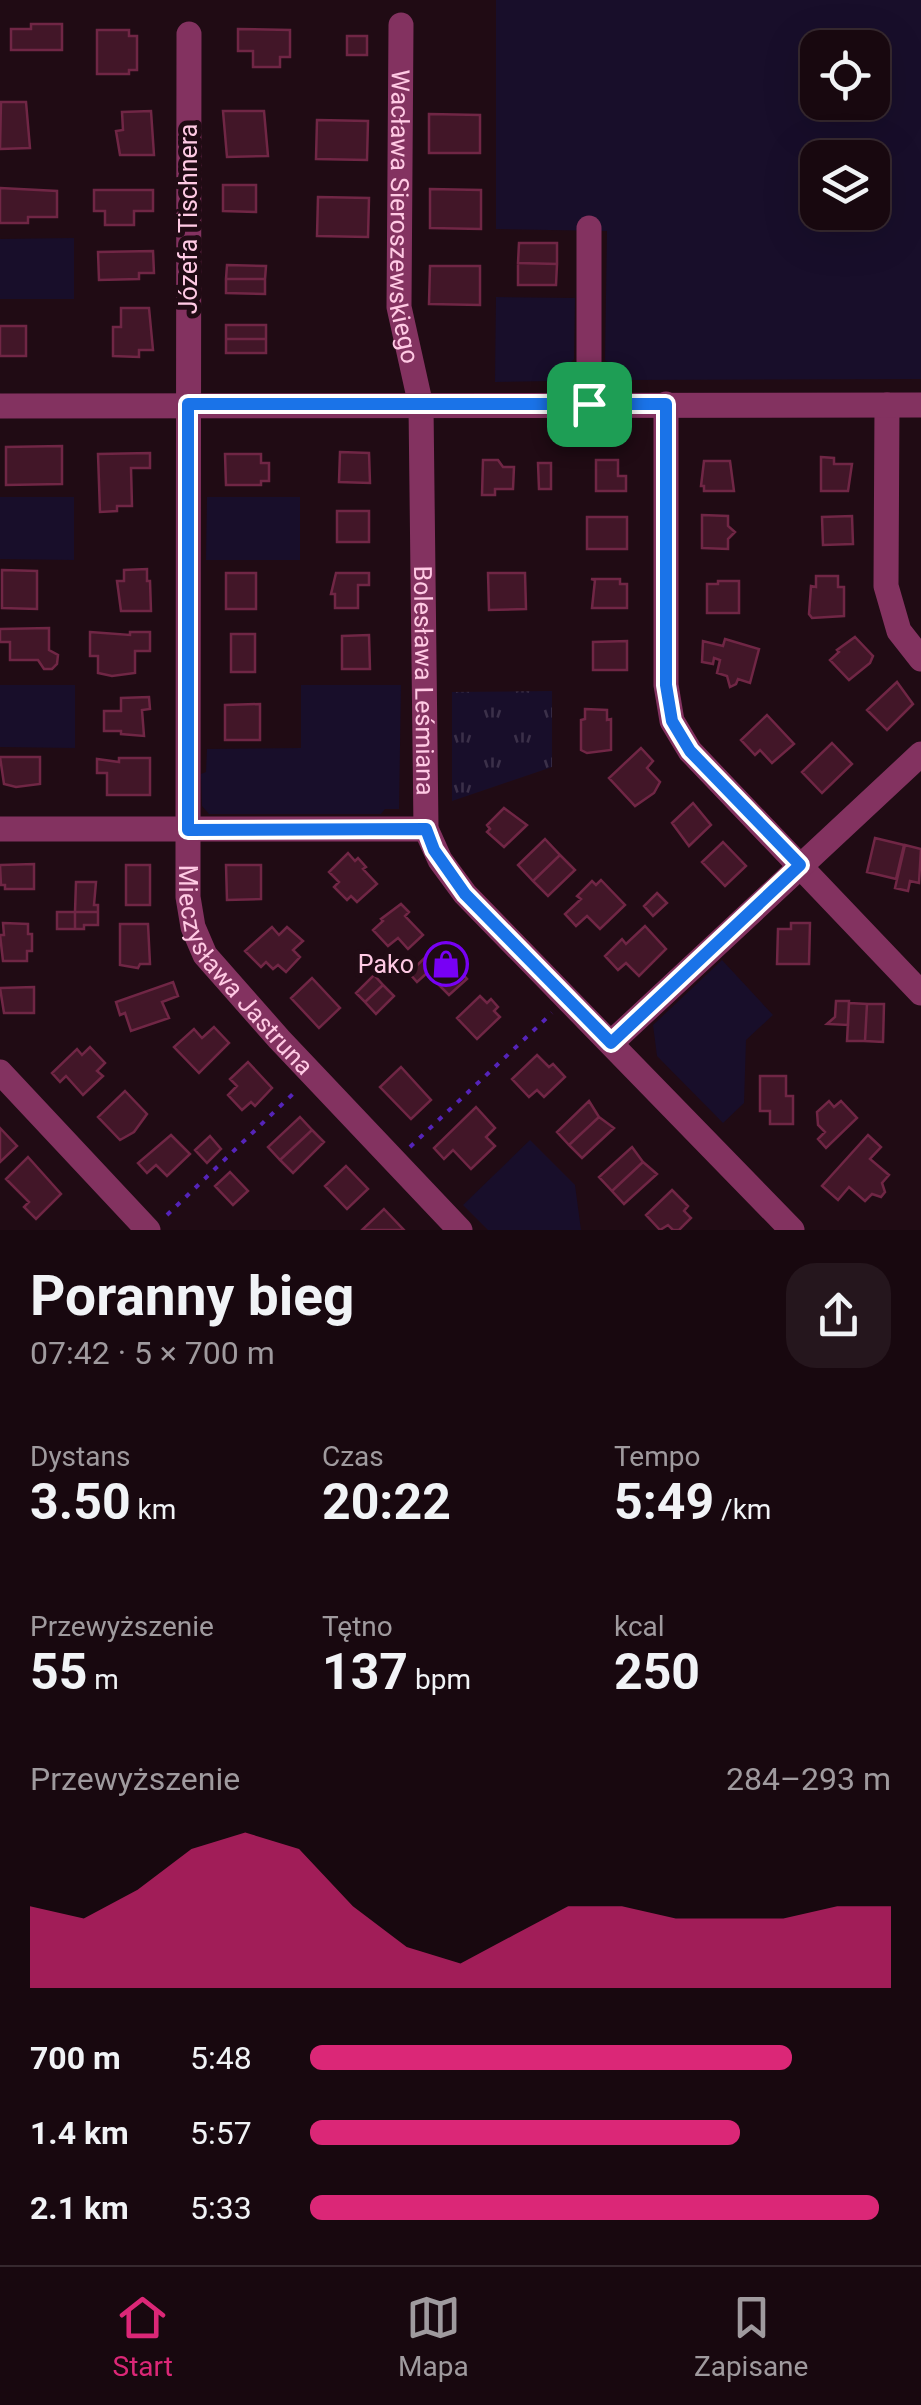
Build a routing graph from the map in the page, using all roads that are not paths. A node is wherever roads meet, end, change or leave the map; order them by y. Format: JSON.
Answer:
{"nodes":[{"id":1,"x":400,"y":25,"type":"dead end"},
{"id":2,"x":189,"y":34,"type":"dead end"},
{"id":3,"x":589,"y":228,"type":"dead end"},
{"id":4,"x":188,"y":404,"type":"junction"},
{"id":5,"x":589,"y":404,"type":"junction"},
{"id":6,"x":666,"y":404,"type":"junction"},
{"id":7,"x":921,"y":405,"type":"edge"},
{"id":8,"x":0,"y":406,"type":"edge"},
{"id":9,"x":421,"y":406,"type":"junction"},
{"id":10,"x":887,"y":406,"type":"junction"},
{"id":11,"x":921,"y":659,"type":"edge"},
{"id":12,"x":921,"y":754,"type":"edge"},
{"id":13,"x":0,"y":828,"type":"edge"},
{"id":14,"x":426,"y":829,"type":"junction"},
{"id":15,"x":188,"y":830,"type":"junction"},
{"id":16,"x":800,"y":865,"type":"junction"},
{"id":17,"x":921,"y":993,"type":"edge"},
{"id":18,"x":611,"y":1043,"type":"junction"},
{"id":19,"x":0,"y":1072,"type":"edge"},
{"id":20,"x":154,"y":1226,"type":"edge"},
{"id":21,"x":460,"y":1230,"type":"edge"},
{"id":22,"x":792,"y":1230,"type":"edge"}],
"edges":[{"from":1,"to":9,"type":"street","name":"Wacława Sieroszewskiego"},
{"from":2,"to":4,"type":"street","name":"Józefa Tischnera"},
{"from":3,"to":5,"type":"street"},
{"from":4,"to":8,"type":"street"},
{"from":4,"to":9,"type":"street"},
{"from":4,"to":15,"type":"street","name":"Mieczysława Jastruna"},
{"from":5,"to":6,"type":"street"},
{"from":5,"to":9,"type":"street"},
{"from":6,"to":10,"type":"street"},
{"from":6,"to":16,"type":"street"},
{"from":7,"to":10,"type":"street"},
{"from":9,"to":14,"type":"street","name":"Bolesława Leśmiana"},
{"from":10,"to":11,"type":"street"},
{"from":12,"to":16,"type":"street"},
{"from":13,"to":15,"type":"street"},
{"from":14,"to":15,"type":"street"},
{"from":14,"to":18,"type":"street","name":"Bolesława Leśmiana"},
{"from":15,"to":21,"type":"street","name":"Mieczysława Jastruna"},
{"from":16,"to":17,"type":"street"},
{"from":16,"to":18,"type":"street"},
{"from":18,"to":22,"type":"street","name":"Bolesława Leśmiana"},
{"from":19,"to":20,"type":"street"}]}
